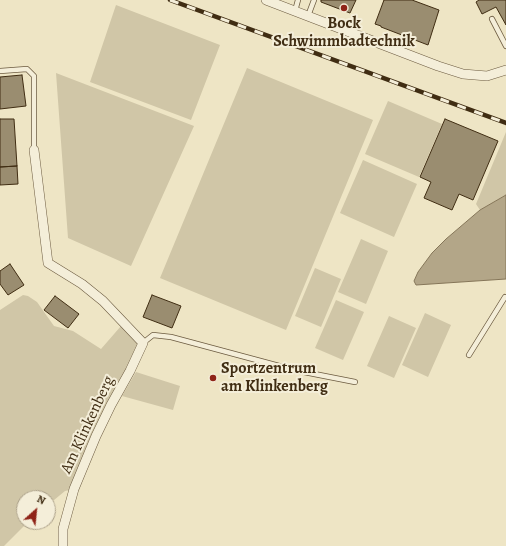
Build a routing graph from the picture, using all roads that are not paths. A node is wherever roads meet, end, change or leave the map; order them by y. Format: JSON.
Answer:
{"nodes":[{"id":1,"x":266,"y":0,"type":"edge"},
{"id":2,"x":298,"y":0,"type":"edge"},
{"id":3,"x":314,"y":0,"type":"edge"},
{"id":4,"x":295,"y":11,"type":"junction"},
{"id":5,"x":308,"y":16,"type":"junction"},
{"id":6,"x":492,"y":19,"type":"dead end"},
{"id":7,"x":506,"y":46,"type":"edge"},
{"id":8,"x":506,"y":70,"type":"edge"},
{"id":9,"x":0,"y":71,"type":"edge"},
{"id":10,"x":34,"y":150,"type":"joint"},
{"id":11,"x":505,"y":297,"type":"dead end"},
{"id":12,"x":143,"y":343,"type":"junction"},
{"id":13,"x":469,"y":355,"type":"dead end"},
{"id":14,"x":355,"y":382,"type":"dead end"},
{"id":15,"x":63,"y":546,"type":"edge"}],
"edges":[{"from":1,"to":4,"type":"street"},
{"from":2,"to":4,"type":"lane"},
{"from":3,"to":5,"type":"lane"},
{"from":4,"to":5,"type":"street"},
{"from":5,"to":8,"type":"street"},
{"from":6,"to":7,"type":"lane"},
{"from":9,"to":10,"type":"lane"},
{"from":10,"to":12,"type":"street"},
{"from":11,"to":13,"type":"lane"},
{"from":12,"to":14,"type":"lane"},
{"from":12,"to":15,"type":"street","name":"Am Klinkenberg"}]}
